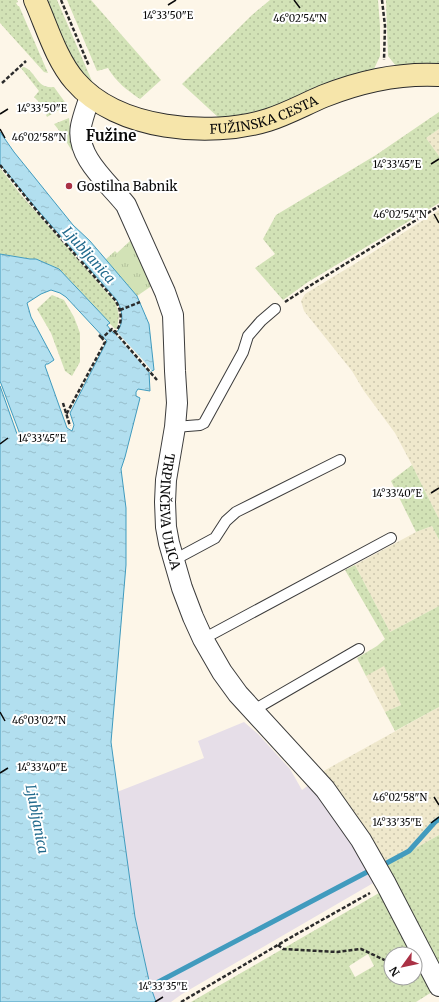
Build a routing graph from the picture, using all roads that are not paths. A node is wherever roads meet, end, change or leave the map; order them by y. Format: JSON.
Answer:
{"nodes":[{"id":1,"x":35,"y":0,"type":"edge"},
{"id":2,"x":439,"y":75,"type":"edge"},
{"id":3,"x":90,"y":96,"type":"junction"},
{"id":4,"x":275,"y":309,"type":"road end"},
{"id":5,"x":175,"y":426,"type":"junction"},
{"id":6,"x":340,"y":460,"type":"dead end"},
{"id":7,"x":391,"y":538,"type":"dead end"},
{"id":8,"x":174,"y":560,"type":"junction"},
{"id":9,"x":203,"y":639,"type":"junction"},
{"id":10,"x":359,"y":649,"type":"dead end"},
{"id":11,"x":252,"y":710,"type":"junction"},
{"id":12,"x":439,"y":986,"type":"edge"}],
"edges":[{"from":1,"to":3,"type":"street"},
{"from":2,"to":3,"type":"street","name":"FUŽINSKA CESTA"},
{"from":3,"to":5,"type":"street","name":"TRPINČEVA ULICA"},
{"from":4,"to":5,"type":"lane"},
{"from":5,"to":8,"type":"street","name":"TRPINČEVA ULICA"},
{"from":6,"to":8,"type":"lane"},
{"from":7,"to":9,"type":"lane"},
{"from":8,"to":9,"type":"street","name":"TRPINČEVA ULICA"},
{"from":9,"to":11,"type":"street","name":"TRPINČEVA ULICA"},
{"from":10,"to":11,"type":"lane"},
{"from":11,"to":12,"type":"street","name":"TRPINČEVA ULICA"}]}
